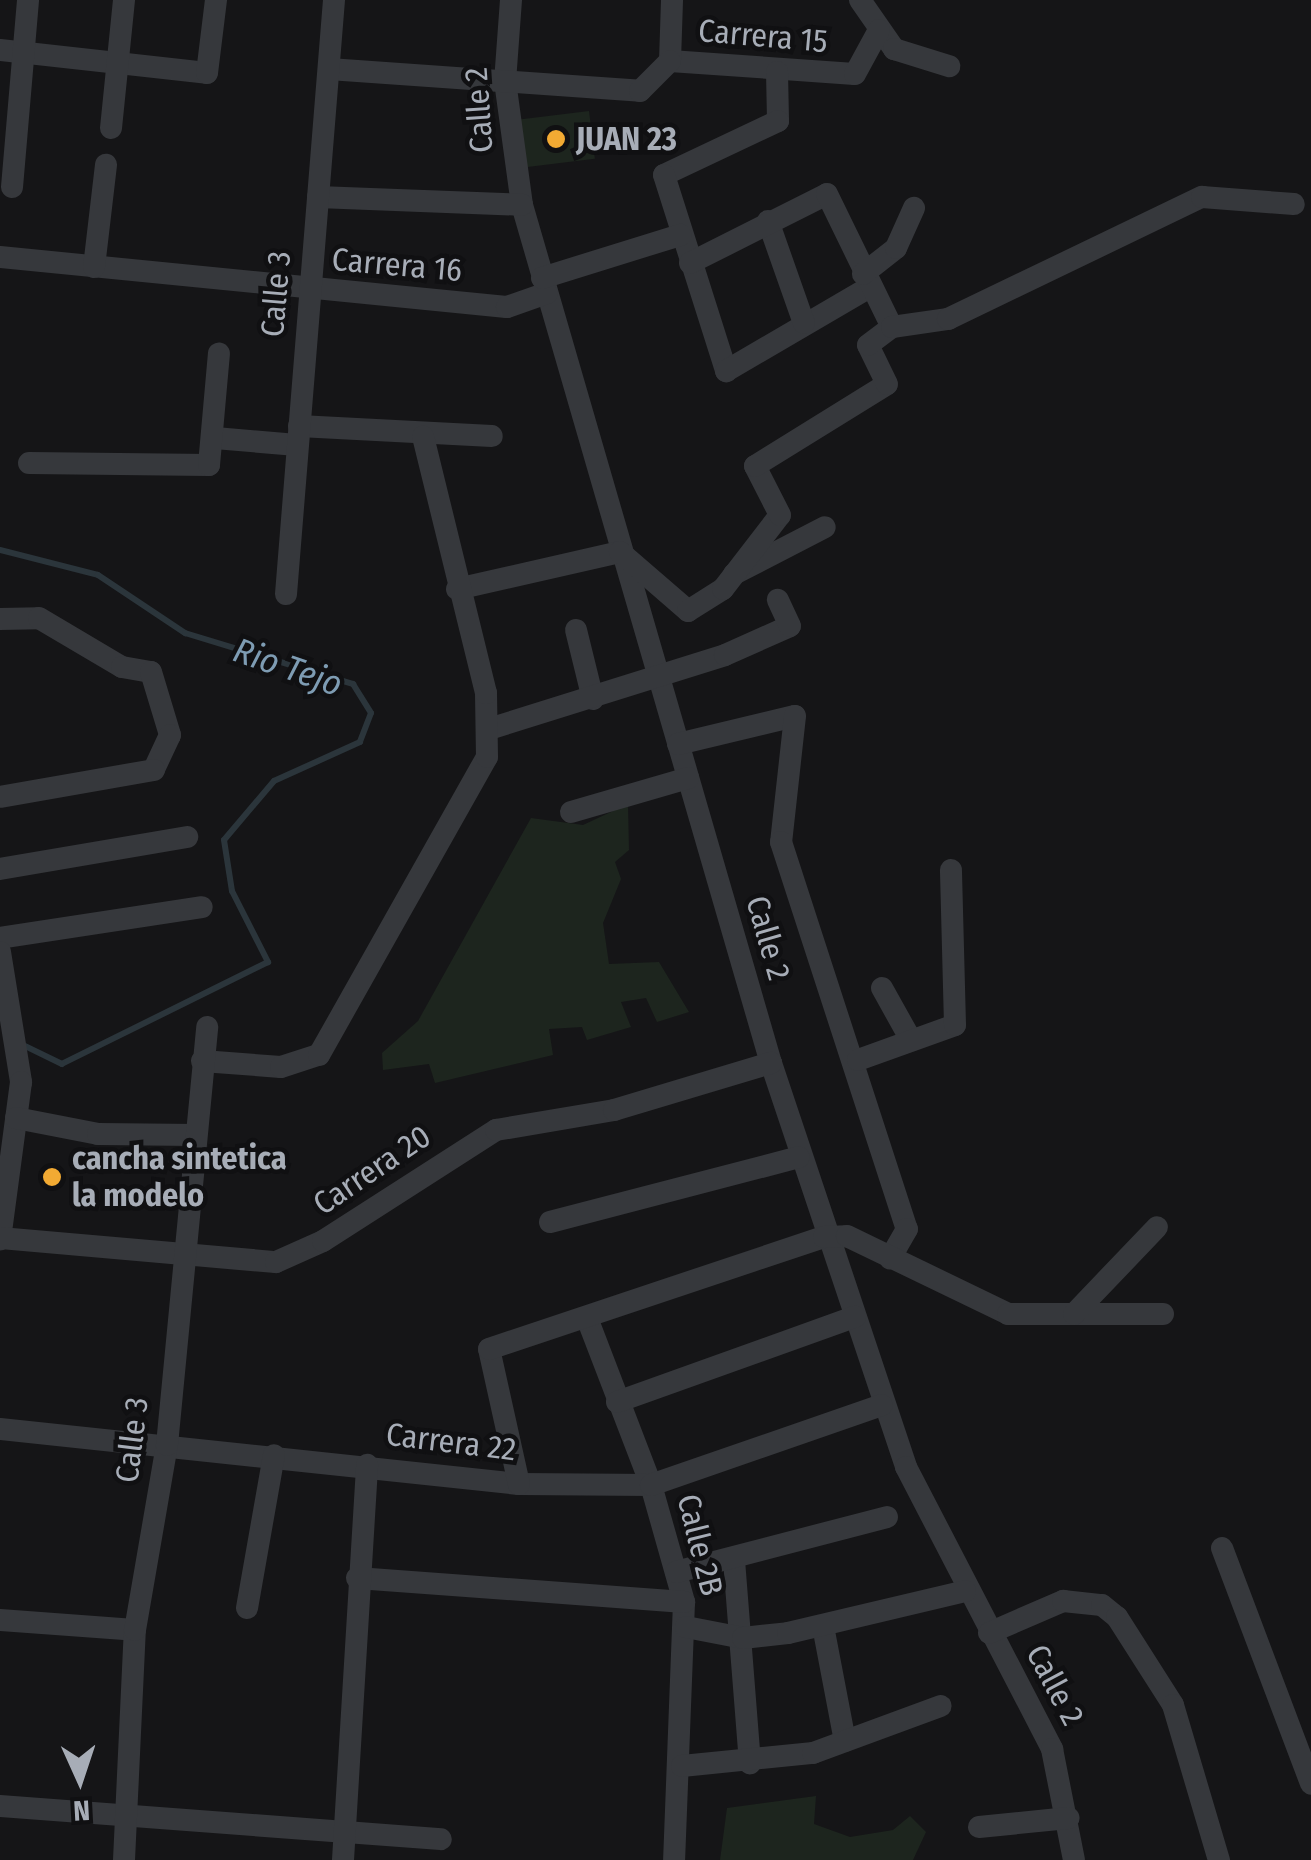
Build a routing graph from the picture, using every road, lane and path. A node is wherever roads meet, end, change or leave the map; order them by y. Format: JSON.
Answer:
{"nodes":[{"id":1,"x":28,"y":0,"type":"edge"},
{"id":2,"x":124,"y":0,"type":"edge"},
{"id":3,"x":216,"y":0,"type":"edge"},
{"id":4,"x":334,"y":0,"type":"edge"},
{"id":5,"x":511,"y":0,"type":"edge"},
{"id":6,"x":672,"y":0,"type":"edge"},
{"id":7,"x":860,"y":0,"type":"edge"},
{"id":8,"x":878,"y":30,"type":"junction"},
{"id":9,"x":11,"y":51,"type":"edge"},
{"id":10,"x":118,"y":60,"type":"junction"},
{"id":11,"x":670,"y":61,"type":"junction"},
{"id":12,"x":949,"y":66,"type":"dead end"},
{"id":13,"x":329,"y":69,"type":"junction"},
{"id":14,"x":777,"y":72,"type":"junction"},
{"id":15,"x":505,"y":81,"type":"junction"},
{"id":16,"x":110,"y":128,"type":"dead end"},
{"id":17,"x":106,"y":166,"type":"dead end"},
{"id":18,"x":12,"y":187,"type":"dead end"},
{"id":19,"x":318,"y":197,"type":"junction"},
{"id":20,"x":1294,"y":204,"type":"dead end"},
{"id":21,"x":522,"y":205,"type":"junction"},
{"id":22,"x":914,"y":208,"type":"dead end"},
{"id":23,"x":768,"y":221,"type":"junction"},
{"id":24,"x":680,"y":236,"type":"junction"},
{"id":25,"x":0,"y":258,"type":"edge"},
{"id":26,"x":690,"y":264,"type":"junction"},
{"id":27,"x":94,"y":267,"type":"junction"},
{"id":28,"x":866,"y":281,"type":"junction"},
{"id":29,"x":545,"y":286,"type":"junction"},
{"id":30,"x":308,"y":289,"type":"junction"},
{"id":31,"x":804,"y":323,"type":"junction"},
{"id":32,"x":892,"y":326,"type":"junction"},
{"id":33,"x":219,"y":353,"type":"dead end"},
{"id":34,"x":298,"y":436,"type":"junction"},
{"id":35,"x":492,"y":436,"type":"dead end"},
{"id":36,"x":423,"y":437,"type":"junction"},
{"id":37,"x":215,"y":438,"type":"junction"},
{"id":38,"x":30,"y":462,"type":"dead end"},
{"id":39,"x":824,"y":526,"type":"dead end"},
{"id":40,"x":620,"y":552,"type":"junction"},
{"id":41,"x":731,"y":575,"type":"junction"},
{"id":42,"x":457,"y":589,"type":"junction"},
{"id":43,"x":286,"y":594,"type":"dead end"},
{"id":44,"x":778,"y":600,"type":"dead end"},
{"id":45,"x":0,"y":619,"type":"edge"},
{"id":46,"x":576,"y":630,"type":"dead end"},
{"id":47,"x":661,"y":681,"type":"junction"},
{"id":48,"x":593,"y":699,"type":"junction"},
{"id":49,"x":489,"y":729,"type":"junction"},
{"id":50,"x":678,"y":744,"type":"junction"},
{"id":51,"x":688,"y":778,"type":"junction"},
{"id":52,"x":0,"y":797,"type":"edge"},
{"id":53,"x":571,"y":812,"type":"dead end"},
{"id":54,"x":187,"y":837,"type":"dead end"},
{"id":55,"x":0,"y":869,"type":"edge"},
{"id":56,"x":951,"y":870,"type":"dead end"},
{"id":57,"x":202,"y":907,"type":"dead end"},
{"id":58,"x":0,"y":938,"type":"edge"},
{"id":59,"x":0,"y":952,"type":"edge"},
{"id":60,"x":882,"y":988,"type":"dead end"},
{"id":61,"x":207,"y":1028,"type":"dead end"},
{"id":62,"x":911,"y":1040,"type":"junction"},
{"id":63,"x":858,"y":1060,"type":"junction"},
{"id":64,"x":202,"y":1061,"type":"junction"},
{"id":65,"x":771,"y":1064,"type":"junction"},
{"id":66,"x":16,"y":1118,"type":"junction"},
{"id":67,"x":196,"y":1135,"type":"junction"},
{"id":68,"x":799,"y":1157,"type":"junction"},
{"id":69,"x":550,"y":1222,"type":"dead end"},
{"id":70,"x":1157,"y":1227,"type":"dead end"},
{"id":71,"x":824,"y":1237,"type":"junction"},
{"id":72,"x":0,"y":1238,"type":"edge"},
{"id":73,"x":184,"y":1257,"type":"junction"},
{"id":74,"x":890,"y":1259,"type":"junction"},
{"id":75,"x":1074,"y":1314,"type":"junction"},
{"id":76,"x":1163,"y":1314,"type":"dead end"},
{"id":77,"x":855,"y":1317,"type":"junction"},
{"id":78,"x":588,"y":1318,"type":"junction"},
{"id":79,"x":617,"y":1402,"type":"junction"},
{"id":80,"x":882,"y":1405,"type":"junction"},
{"id":81,"x":0,"y":1429,"type":"edge"},
{"id":82,"x":166,"y":1445,"type":"junction"},
{"id":83,"x":274,"y":1456,"type":"junction"},
{"id":84,"x":367,"y":1464,"type":"junction"},
{"id":85,"x":519,"y":1484,"type":"junction"},
{"id":86,"x":652,"y":1485,"type":"junction"},
{"id":87,"x":887,"y":1517,"type":"dead end"},
{"id":88,"x":1222,"y":1548,"type":"dead end"},
{"id":89,"x":734,"y":1560,"type":"junction"},
{"id":90,"x":676,"y":1572,"type":"junction"},
{"id":91,"x":357,"y":1578,"type":"junction"},
{"id":92,"x":965,"y":1591,"type":"junction"},
{"id":93,"x":684,"y":1602,"type":"junction"},
{"id":94,"x":246,"y":1608,"type":"dead end"},
{"id":95,"x":0,"y":1620,"type":"edge"},
{"id":96,"x":824,"y":1626,"type":"junction"},
{"id":97,"x":686,"y":1627,"type":"junction"},
{"id":98,"x":136,"y":1630,"type":"junction"},
{"id":99,"x":989,"y":1633,"type":"junction"},
{"id":100,"x":743,"y":1638,"type":"junction"},
{"id":101,"x":941,"y":1706,"type":"dead end"},
{"id":102,"x":845,"y":1741,"type":"junction"},
{"id":103,"x":750,"y":1763,"type":"junction"},
{"id":104,"x":682,"y":1766,"type":"junction"},
{"id":105,"x":1311,"y":1784,"type":"edge"},
{"id":106,"x":0,"y":1806,"type":"edge"},
{"id":107,"x":126,"y":1817,"type":"junction"},
{"id":108,"x":1069,"y":1818,"type":"junction"},
{"id":109,"x":979,"y":1827,"type":"dead end"},
{"id":110,"x":344,"y":1833,"type":"junction"},
{"id":111,"x":441,"y":1839,"type":"dead end"},
{"id":112,"x":124,"y":1860,"type":"edge"},
{"id":113,"x":342,"y":1860,"type":"edge"},
{"id":114,"x":674,"y":1860,"type":"edge"},
{"id":115,"x":1074,"y":1860,"type":"edge"},
{"id":116,"x":1220,"y":1860,"type":"edge"}],
"edges":[{"from":1,"to":9,"type":"street"},
{"from":2,"to":10,"type":"street"},
{"from":3,"to":10,"type":"street"},
{"from":4,"to":13,"type":"street","name":"Calle 3"},
{"from":5,"to":15,"type":"street","name":"Calle 2"},
{"from":6,"to":11,"type":"street"},
{"from":7,"to":8,"type":"street"},
{"from":8,"to":12,"type":"street"},
{"from":8,"to":14,"type":"street","name":"Carrera 15"},
{"from":9,"to":10,"type":"street"},
{"from":9,"to":18,"type":"street"},
{"from":10,"to":16,"type":"street"},
{"from":11,"to":14,"type":"street","name":"Carrera 15"},
{"from":11,"to":15,"type":"street","name":"Carrera 15"},
{"from":13,"to":15,"type":"street","name":"Carrera 15"},
{"from":13,"to":19,"type":"street","name":"Calle 3"},
{"from":14,"to":24,"type":"street"},
{"from":15,"to":21,"type":"street","name":"Calle 2"},
{"from":17,"to":27,"type":"street"},
{"from":19,"to":21,"type":"street"},
{"from":19,"to":30,"type":"street","name":"Calle 3"},
{"from":20,"to":32,"type":"street"},
{"from":21,"to":29,"type":"street","name":"Calle 2"},
{"from":22,"to":28,"type":"street"},
{"from":23,"to":26,"type":"street"},
{"from":23,"to":28,"type":"street"},
{"from":23,"to":31,"type":"street"},
{"from":24,"to":26,"type":"street"},
{"from":24,"to":29,"type":"street","name":"Carrera 16"},
{"from":25,"to":27,"type":"street","name":"Carrera 16"},
{"from":26,"to":31,"type":"street"},
{"from":27,"to":30,"type":"street","name":"Carrera 16"},
{"from":28,"to":31,"type":"street"},
{"from":28,"to":32,"type":"street"},
{"from":29,"to":30,"type":"street","name":"Carrera 16"},
{"from":29,"to":40,"type":"street","name":"Calle 2"},
{"from":30,"to":34,"type":"street","name":"Calle 3"},
{"from":32,"to":41,"type":"street"},
{"from":33,"to":37,"type":"street"},
{"from":34,"to":36,"type":"street"},
{"from":34,"to":37,"type":"street"},
{"from":34,"to":43,"type":"street","name":"Calle 3"},
{"from":35,"to":36,"type":"street"},
{"from":36,"to":42,"type":"street"},
{"from":37,"to":38,"type":"street"},
{"from":39,"to":41,"type":"street"},
{"from":40,"to":41,"type":"street"},
{"from":40,"to":42,"type":"street"},
{"from":40,"to":47,"type":"street","name":"Calle 2"},
{"from":42,"to":49,"type":"street"},
{"from":44,"to":47,"type":"street"},
{"from":45,"to":52,"type":"street"},
{"from":46,"to":48,"type":"street"},
{"from":47,"to":48,"type":"street"},
{"from":47,"to":50,"type":"street","name":"Calle 2"},
{"from":48,"to":49,"type":"street"},
{"from":49,"to":64,"type":"street"},
{"from":50,"to":51,"type":"street","name":"Calle 2"},
{"from":50,"to":63,"type":"street"},
{"from":51,"to":53,"type":"street"},
{"from":51,"to":65,"type":"street","name":"Calle 2"},
{"from":54,"to":55,"type":"street"},
{"from":56,"to":62,"type":"street"},
{"from":57,"to":58,"type":"street"},
{"from":59,"to":66,"type":"street"},
{"from":60,"to":62,"type":"street"},
{"from":61,"to":64,"type":"street","name":"Calle 3"},
{"from":62,"to":63,"type":"street"},
{"from":63,"to":74,"type":"street"},
{"from":64,"to":67,"type":"street","name":"Calle 3"},
{"from":65,"to":68,"type":"street","name":"Calle 2"},
{"from":65,"to":73,"type":"street","name":"Carrera 20"},
{"from":66,"to":67,"type":"street"},
{"from":66,"to":72,"type":"street"},
{"from":67,"to":73,"type":"street","name":"Calle 3"},
{"from":68,"to":69,"type":"street"},
{"from":68,"to":71,"type":"street","name":"Calle 2"},
{"from":70,"to":75,"type":"street"},
{"from":71,"to":74,"type":"street"},
{"from":71,"to":77,"type":"street","name":"Calle 2"},
{"from":71,"to":78,"type":"street"},
{"from":72,"to":73,"type":"street","name":"Carrera 20"},
{"from":73,"to":82,"type":"street","name":"Calle 3"},
{"from":74,"to":75,"type":"street"},
{"from":75,"to":76,"type":"street"},
{"from":77,"to":79,"type":"street"},
{"from":77,"to":80,"type":"street","name":"Calle 2"},
{"from":78,"to":79,"type":"street","name":"Calle 2B"},
{"from":78,"to":85,"type":"street"},
{"from":79,"to":86,"type":"street","name":"Calle 2B"},
{"from":80,"to":86,"type":"street","name":"Carrera 22"},
{"from":80,"to":92,"type":"street","name":"Calle 2"},
{"from":81,"to":82,"type":"street","name":"Carrera 22"},
{"from":82,"to":83,"type":"street","name":"Carrera 22"},
{"from":82,"to":98,"type":"street","name":"Calle 3"},
{"from":83,"to":84,"type":"street","name":"Carrera 22"},
{"from":83,"to":94,"type":"street"},
{"from":84,"to":85,"type":"street","name":"Carrera 22"},
{"from":84,"to":91,"type":"street"},
{"from":85,"to":86,"type":"street","name":"Carrera 22"},
{"from":86,"to":90,"type":"street","name":"Calle 2B"},
{"from":87,"to":89,"type":"street"},
{"from":88,"to":105,"type":"street"},
{"from":89,"to":90,"type":"street"},
{"from":89,"to":100,"type":"street","name":"Calle 2B"},
{"from":90,"to":93,"type":"street","name":"Calle 2B"},
{"from":91,"to":93,"type":"street"},
{"from":91,"to":110,"type":"street"},
{"from":92,"to":96,"type":"street"},
{"from":92,"to":99,"type":"street","name":"Calle 2"},
{"from":93,"to":97,"type":"street","name":"Calle 2B"},
{"from":95,"to":98,"type":"street"},
{"from":96,"to":100,"type":"street"},
{"from":96,"to":102,"type":"street"},
{"from":97,"to":100,"type":"street"},
{"from":97,"to":104,"type":"street","name":"Calle 2B"},
{"from":98,"to":107,"type":"street","name":"Calle 3"},
{"from":99,"to":108,"type":"street","name":"Calle 2"},
{"from":99,"to":116,"type":"street"},
{"from":100,"to":103,"type":"street","name":"Calle 2B"},
{"from":101,"to":102,"type":"street"},
{"from":102,"to":103,"type":"street"},
{"from":103,"to":104,"type":"street"},
{"from":104,"to":114,"type":"street","name":"Calle 2B"},
{"from":106,"to":107,"type":"street"},
{"from":107,"to":110,"type":"street"},
{"from":107,"to":112,"type":"street","name":"Calle 3"},
{"from":108,"to":109,"type":"street"},
{"from":108,"to":115,"type":"street","name":"Calle 2"},
{"from":110,"to":111,"type":"street"},
{"from":110,"to":113,"type":"street"}]}
